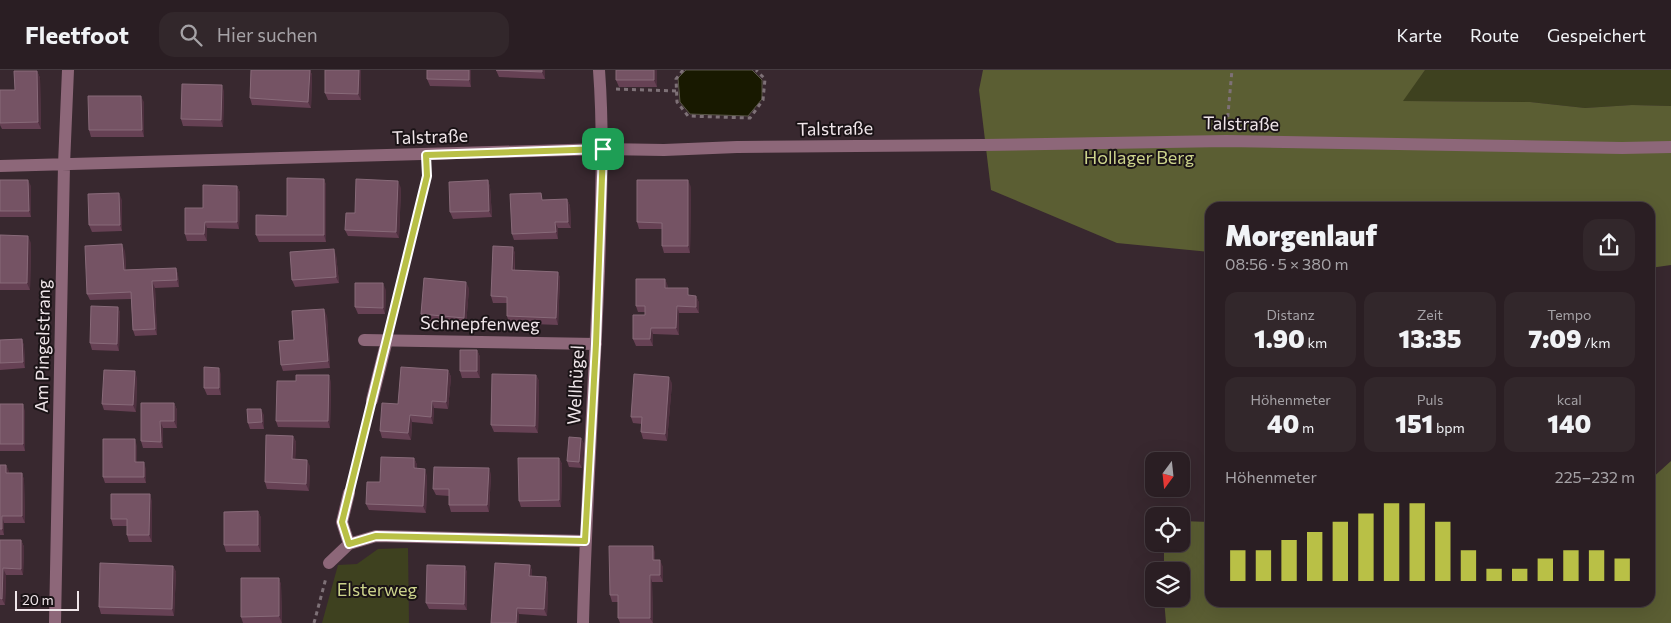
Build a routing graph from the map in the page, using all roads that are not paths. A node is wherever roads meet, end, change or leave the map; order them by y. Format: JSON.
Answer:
{"nodes":[{"id":1,"x":68,"y":70,"type":"edge"},
{"id":2,"x":600,"y":70,"type":"edge"},
{"id":3,"x":1671,"y":147,"type":"edge"},
{"id":4,"x":603,"y":149,"type":"junction"},
{"id":5,"x":64,"y":165,"type":"junction"},
{"id":6,"x":0,"y":166,"type":"edge"},
{"id":7,"x":364,"y":340,"type":"dead end"},
{"id":8,"x":387,"y":340,"type":"junction"},
{"id":9,"x":596,"y":344,"type":"junction"},
{"id":10,"x":372,"y":400,"type":"road end"},
{"id":11,"x":349,"y":492,"type":"road end"},
{"id":12,"x":585,"y":541,"type":"junction"},
{"id":13,"x":349,"y":544,"type":"junction"},
{"id":14,"x":329,"y":563,"type":"road end"},
{"id":15,"x":55,"y":623,"type":"edge"},
{"id":16,"x":584,"y":623,"type":"edge"}],
"edges":[{"from":1,"to":5,"type":"street","name":"Am Pingelstrang"},
{"from":2,"to":4,"type":"street","name":"Wellhügel"},
{"from":3,"to":4,"type":"street","name":"Talstraße"},
{"from":4,"to":5,"type":"street","name":"Talstraße"},
{"from":4,"to":9,"type":"street","name":"Wellhügel"},
{"from":5,"to":6,"type":"street","name":"Talstraße"},
{"from":5,"to":15,"type":"street","name":"Am Pingelstrang"},
{"from":7,"to":8,"type":"street","name":"Schnepfenweg"},
{"from":8,"to":9,"type":"street","name":"Schnepfenweg"},
{"from":8,"to":10,"type":"street"},
{"from":9,"to":12,"type":"street","name":"Wellhügel"},
{"from":11,"to":13,"type":"street"},
{"from":12,"to":13,"type":"street"},
{"from":12,"to":16,"type":"street","name":"Wellhügel"},
{"from":13,"to":14,"type":"street"}]}
